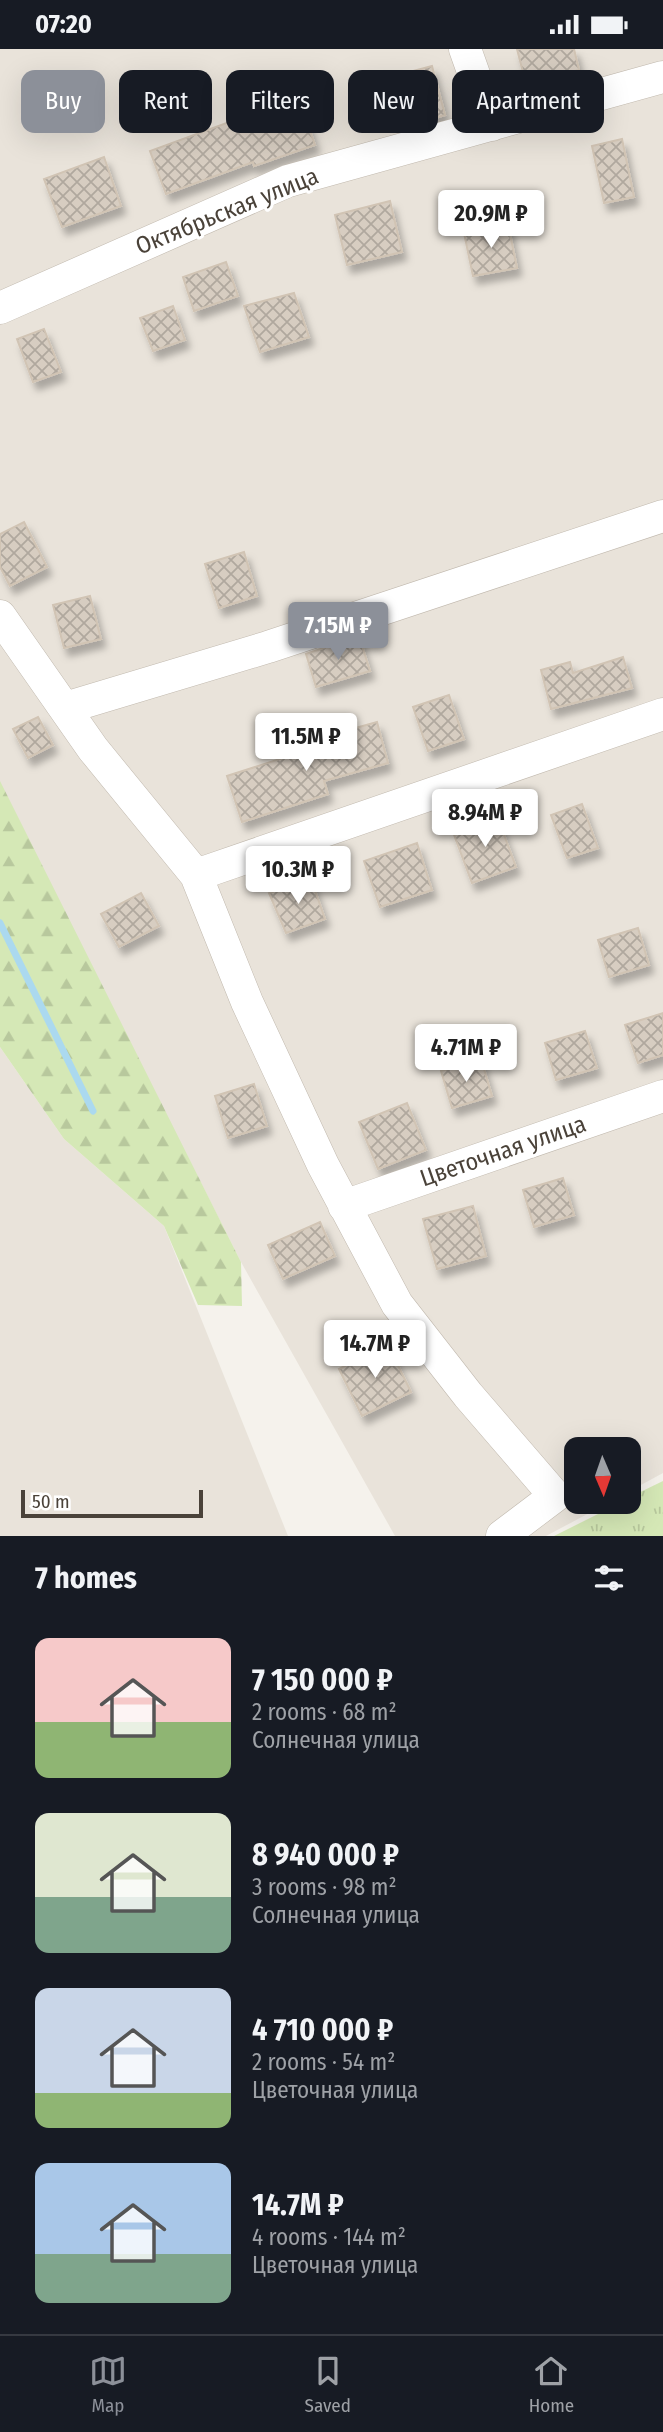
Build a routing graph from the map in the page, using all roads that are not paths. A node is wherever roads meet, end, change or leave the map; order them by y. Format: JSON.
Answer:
{"nodes":[{"id":1,"x":465,"y":49,"type":"edge"},
{"id":2,"x":472,"y":70,"type":"edge"},
{"id":3,"x":663,"y":77,"type":"edge"},
{"id":4,"x":604,"y":94,"type":"edge"},
{"id":5,"x":463,"y":133,"type":"edge"},
{"id":6,"x":0,"y":308,"type":"edge"},
{"id":7,"x":663,"y":516,"type":"edge"},
{"id":8,"x":0,"y":617,"type":"edge"},
{"id":9,"x":65,"y":708,"type":"junction"},
{"id":10,"x":663,"y":714,"type":"edge"},
{"id":11,"x":196,"y":875,"type":"junction"},
{"id":12,"x":663,"y":1097,"type":"edge"},
{"id":13,"x":344,"y":1206,"type":"junction"},
{"id":14,"x":502,"y":1536,"type":"edge"}],
"edges":[{"from":1,"to":2,"type":"street"},
{"from":3,"to":4,"type":"street","name":"Октябрьская улица"},
{"from":5,"to":6,"type":"street","name":"Октябрьская улица"},
{"from":7,"to":9,"type":"street"},
{"from":8,"to":9,"type":"street"},
{"from":9,"to":11,"type":"street"},
{"from":10,"to":11,"type":"street"},
{"from":11,"to":13,"type":"street"},
{"from":12,"to":13,"type":"street","name":"Цветочная улица"},
{"from":13,"to":14,"type":"street"}]}
